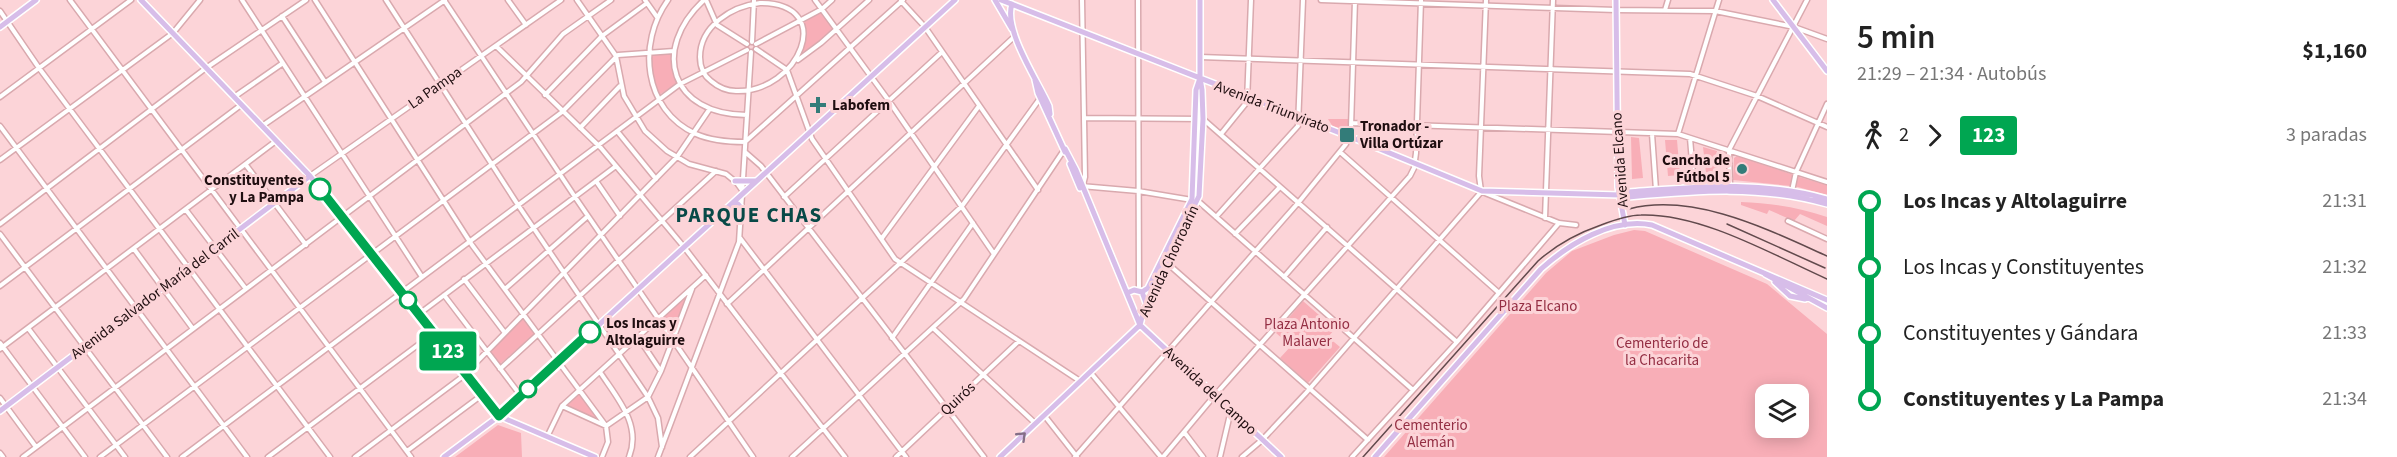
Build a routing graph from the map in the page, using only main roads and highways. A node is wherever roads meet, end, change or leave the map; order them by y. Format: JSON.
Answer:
{"nodes":[{"id":1,"x":36,"y":0,"type":"edge"},
{"id":2,"x":141,"y":0,"type":"edge"},
{"id":3,"x":955,"y":0,"type":"edge"},
{"id":4,"x":995,"y":0,"type":"edge"},
{"id":5,"x":1001,"y":0,"type":"edge"},
{"id":6,"x":1200,"y":0,"type":"edge"},
{"id":7,"x":1616,"y":0,"type":"edge"},
{"id":8,"x":1773,"y":0,"type":"edge"},
{"id":9,"x":1012,"y":4,"type":"junction"},
{"id":10,"x":0,"y":27,"type":"edge"},
{"id":11,"x":1014,"y":33,"type":"junction"},
{"id":12,"x":1827,"y":71,"type":"edge"},
{"id":13,"x":1200,"y":78,"type":"junction"},
{"id":14,"x":1065,"y":149,"type":"junction"},
{"id":15,"x":310,"y":176,"type":"junction"},
{"id":16,"x":735,"y":181,"type":"road end"},
{"id":17,"x":756,"y":181,"type":"junction"},
{"id":18,"x":1081,"y":186,"type":"junction"},
{"id":19,"x":1618,"y":187,"type":"junction"},
{"id":20,"x":1656,"y":192,"type":"junction"},
{"id":21,"x":1612,"y":195,"type":"junction"},
{"id":22,"x":1620,"y":195,"type":"junction"},
{"id":23,"x":1827,"y":199,"type":"edge"},
{"id":24,"x":732,"y":204,"type":"junction"},
{"id":25,"x":1827,"y":204,"type":"edge"},
{"id":26,"x":742,"y":209,"type":"road end"},
{"id":27,"x":1625,"y":225,"type":"junction"},
{"id":28,"x":1164,"y":261,"type":"junction"},
{"id":29,"x":1761,"y":271,"type":"junction"},
{"id":30,"x":1802,"y":288,"type":"junction"},
{"id":31,"x":1787,"y":290,"type":"junction"},
{"id":32,"x":1140,"y":291,"type":"junction"},
{"id":33,"x":1126,"y":293,"type":"junction"},
{"id":34,"x":1827,"y":300,"type":"edge"},
{"id":35,"x":1146,"y":305,"type":"junction"},
{"id":36,"x":1827,"y":308,"type":"edge"},
{"id":37,"x":1140,"y":324,"type":"junction"},
{"id":38,"x":0,"y":411,"type":"edge"},
{"id":39,"x":499,"y":416,"type":"junction"},
{"id":40,"x":1277,"y":456,"type":"edge"},
{"id":41,"x":444,"y":457,"type":"edge"},
{"id":42,"x":595,"y":457,"type":"edge"},
{"id":43,"x":1000,"y":457,"type":"edge"},
{"id":44,"x":1375,"y":457,"type":"edge"}],
"edges":[{"from":1,"to":10,"type":"main road"},
{"from":2,"to":15,"type":"main road"},
{"from":3,"to":17,"type":"main road"},
{"from":4,"to":11,"type":"main road"},
{"from":5,"to":9,"type":"main road","name":"Avenida Triunvirato"},
{"from":6,"to":13,"type":"main road","name":"Avenida Chorroarín"},
{"from":7,"to":19,"type":"main road","name":"Avenida Elcano"},
{"from":8,"to":12,"type":"main road"},
{"from":9,"to":11,"type":"main road"},
{"from":9,"to":13,"type":"main road","name":"Avenida Triunvirato"},
{"from":11,"to":14,"type":"main road"},
{"from":13,"to":21,"type":"main road","name":"Avenida Triunvirato"},
{"from":13,"to":28,"type":"main road","name":"Avenida Chorroarín"},
{"from":14,"to":18,"type":"main road"},
{"from":14,"to":18,"type":"main road"},
{"from":15,"to":38,"type":"main road","name":"Avenida Salvador María del Carril"},
{"from":15,"to":39,"type":"main road"},
{"from":16,"to":17,"type":"main road"},
{"from":17,"to":24,"type":"main road"},
{"from":18,"to":33,"type":"main road"},
{"from":19,"to":21,"type":"main road"},
{"from":19,"to":22,"type":"main road","name":"Avenida Elcano"},
{"from":20,"to":22,"type":"main road","name":"Avenida Triunvirato"},
{"from":20,"to":23,"type":"main road","name":"Avenida Triunvirato"},
{"from":20,"to":25,"type":"main road","name":"Avenida Triunvirato"},
{"from":21,"to":22,"type":"main road","name":"Avenida Triunvirato"},
{"from":22,"to":27,"type":"main road","name":"Avenida Elcano"},
{"from":24,"to":26,"type":"main road"},
{"from":24,"to":39,"type":"main road"},
{"from":27,"to":29,"type":"main road"},
{"from":27,"to":44,"type":"main road","name":"Avenida Elcano"},
{"from":28,"to":32,"type":"main road","name":"Avenida Chorroarín"},
{"from":28,"to":35,"type":"main road","name":"Avenida Chorroarín"},
{"from":29,"to":30,"type":"main road"},
{"from":29,"to":31,"type":"main road"},
{"from":30,"to":31,"type":"main road"},
{"from":30,"to":34,"type":"main road"},
{"from":31,"to":36,"type":"main road"},
{"from":32,"to":33,"type":"main road"},
{"from":32,"to":35,"type":"main road"},
{"from":33,"to":37,"type":"main road"},
{"from":35,"to":37,"type":"main road","name":"Avenida Chorroarín"},
{"from":37,"to":40,"type":"main road","name":"Avenida del Campo"},
{"from":43,"to":37,"type":"main road","name":"Avenida Chorroarín","one_way":true},
{"from":39,"to":41,"type":"main road"},
{"from":39,"to":42,"type":"main road"}]}
